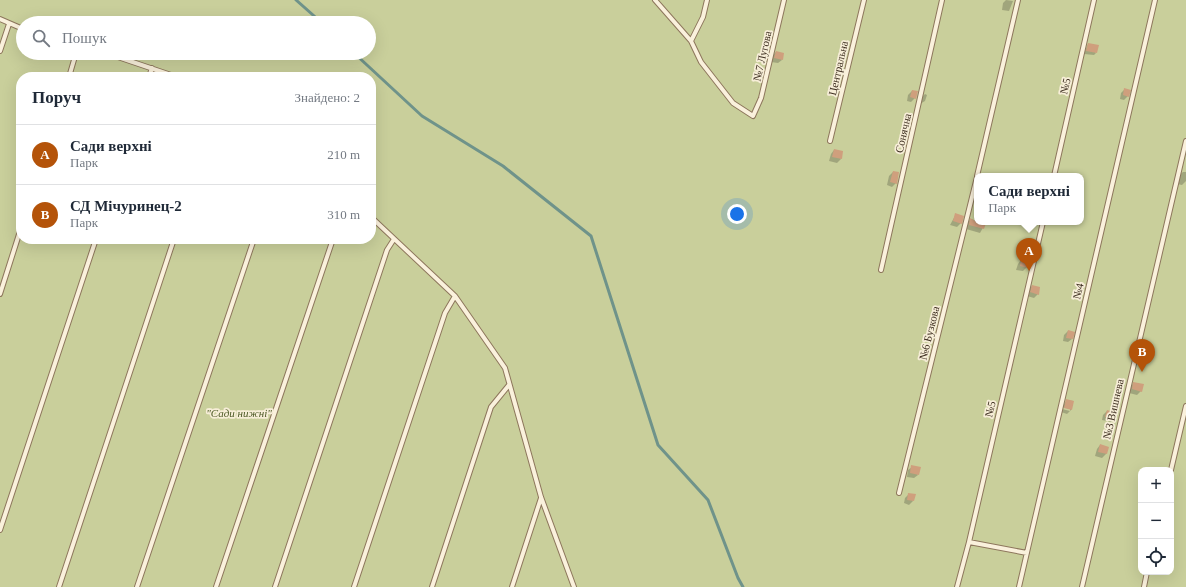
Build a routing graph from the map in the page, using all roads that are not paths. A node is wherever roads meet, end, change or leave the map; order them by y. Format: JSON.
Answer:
{"nodes":[{"id":1,"x":655,"y":0,"type":"edge"},
{"id":2,"x":707,"y":0,"type":"edge"},
{"id":3,"x":784,"y":0,"type":"edge"},
{"id":4,"x":864,"y":0,"type":"edge"},
{"id":5,"x":942,"y":0,"type":"edge"},
{"id":6,"x":1018,"y":0,"type":"edge"},
{"id":7,"x":1094,"y":0,"type":"edge"},
{"id":8,"x":1155,"y":0,"type":"edge"},
{"id":9,"x":0,"y":19,"type":"edge"},
{"id":10,"x":9,"y":24,"type":"junction"},
{"id":11,"x":16,"y":26,"type":"edge"},
{"id":12,"x":691,"y":42,"type":"junction"},
{"id":13,"x":0,"y":51,"type":"edge"},
{"id":14,"x":74,"y":60,"type":"edge"},
{"id":15,"x":127,"y":60,"type":"edge"},
{"id":16,"x":152,"y":68,"type":"junction"},
{"id":17,"x":70,"y":72,"type":"edge"},
{"id":18,"x":151,"y":72,"type":"edge"},
{"id":19,"x":163,"y":72,"type":"edge"},
{"id":20,"x":830,"y":141,"type":"dead end"},
{"id":21,"x":1186,"y":141,"type":"edge"},
{"id":22,"x":978,"y":173,"type":"edge"},
{"id":23,"x":1055,"y":173,"type":"edge"},
{"id":24,"x":974,"y":188,"type":"edge"},
{"id":25,"x":376,"y":222,"type":"edge"},
{"id":26,"x":1042,"y":225,"type":"edge"},
{"id":27,"x":394,"y":239,"type":"junction"},
{"id":28,"x":16,"y":244,"type":"edge"},
{"id":29,"x":94,"y":244,"type":"edge"},
{"id":30,"x":172,"y":244,"type":"edge"},
{"id":31,"x":252,"y":244,"type":"edge"},
{"id":32,"x":331,"y":244,"type":"edge"},
{"id":33,"x":881,"y":270,"type":"dead end"},
{"id":34,"x":0,"y":294,"type":"edge"},
{"id":35,"x":455,"y":296,"type":"junction"},
{"id":36,"x":509,"y":385,"type":"junction"},
{"id":37,"x":1186,"y":406,"type":"edge"},
{"id":38,"x":1172,"y":467,"type":"edge"},
{"id":39,"x":898,"y":493,"type":"dead end"},
{"id":40,"x":541,"y":497,"type":"junction"},
{"id":41,"x":0,"y":530,"type":"edge"},
{"id":42,"x":969,"y":542,"type":"junction"},
{"id":43,"x":1027,"y":553,"type":"junction"},
{"id":44,"x":1146,"y":575,"type":"edge"},
{"id":45,"x":59,"y":587,"type":"edge"},
{"id":46,"x":137,"y":587,"type":"edge"},
{"id":47,"x":216,"y":587,"type":"edge"},
{"id":48,"x":275,"y":587,"type":"edge"},
{"id":49,"x":354,"y":587,"type":"edge"},
{"id":50,"x":432,"y":587,"type":"edge"},
{"id":51,"x":512,"y":587,"type":"edge"},
{"id":52,"x":574,"y":587,"type":"edge"},
{"id":53,"x":958,"y":587,"type":"edge"},
{"id":54,"x":1019,"y":587,"type":"edge"},
{"id":55,"x":1082,"y":587,"type":"edge"},
{"id":56,"x":1144,"y":587,"type":"edge"}],
"edges":[{"from":1,"to":12,"type":"lane"},
{"from":2,"to":12,"type":"lane"},
{"from":3,"to":12,"type":"lane","name":"№7 Лугова"},
{"from":4,"to":20,"type":"lane","name":"Центральна"},
{"from":5,"to":33,"type":"lane","name":"Сонячна"},
{"from":6,"to":22,"type":"lane","name":"№6 Бузкова"},
{"from":7,"to":23,"type":"lane","name":"№5"},
{"from":8,"to":43,"type":"lane","name":"№4"},
{"from":9,"to":10,"type":"lane"},
{"from":10,"to":11,"type":"lane"},
{"from":10,"to":13,"type":"lane"},
{"from":14,"to":17,"type":"lane"},
{"from":15,"to":16,"type":"lane"},
{"from":16,"to":18,"type":"lane"},
{"from":16,"to":19,"type":"lane"},
{"from":21,"to":55,"type":"lane","name":"№3 Вишнева"},
{"from":24,"to":39,"type":"lane","name":"№6 Бузкова"},
{"from":25,"to":27,"type":"lane"},
{"from":26,"to":42,"type":"lane","name":"№5"},
{"from":27,"to":35,"type":"lane"},
{"from":27,"to":48,"type":"lane"},
{"from":28,"to":34,"type":"lane"},
{"from":29,"to":41,"type":"lane"},
{"from":30,"to":45,"type":"lane"},
{"from":31,"to":46,"type":"lane"},
{"from":32,"to":47,"type":"lane"},
{"from":35,"to":36,"type":"lane"},
{"from":35,"to":49,"type":"lane"},
{"from":36,"to":40,"type":"lane"},
{"from":36,"to":50,"type":"lane"},
{"from":37,"to":38,"type":"lane"},
{"from":40,"to":51,"type":"lane"},
{"from":40,"to":52,"type":"lane"},
{"from":42,"to":43,"type":"lane"},
{"from":42,"to":53,"type":"lane","name":"№5"},
{"from":43,"to":54,"type":"lane","name":"№4"},
{"from":44,"to":56,"type":"lane"}]}
